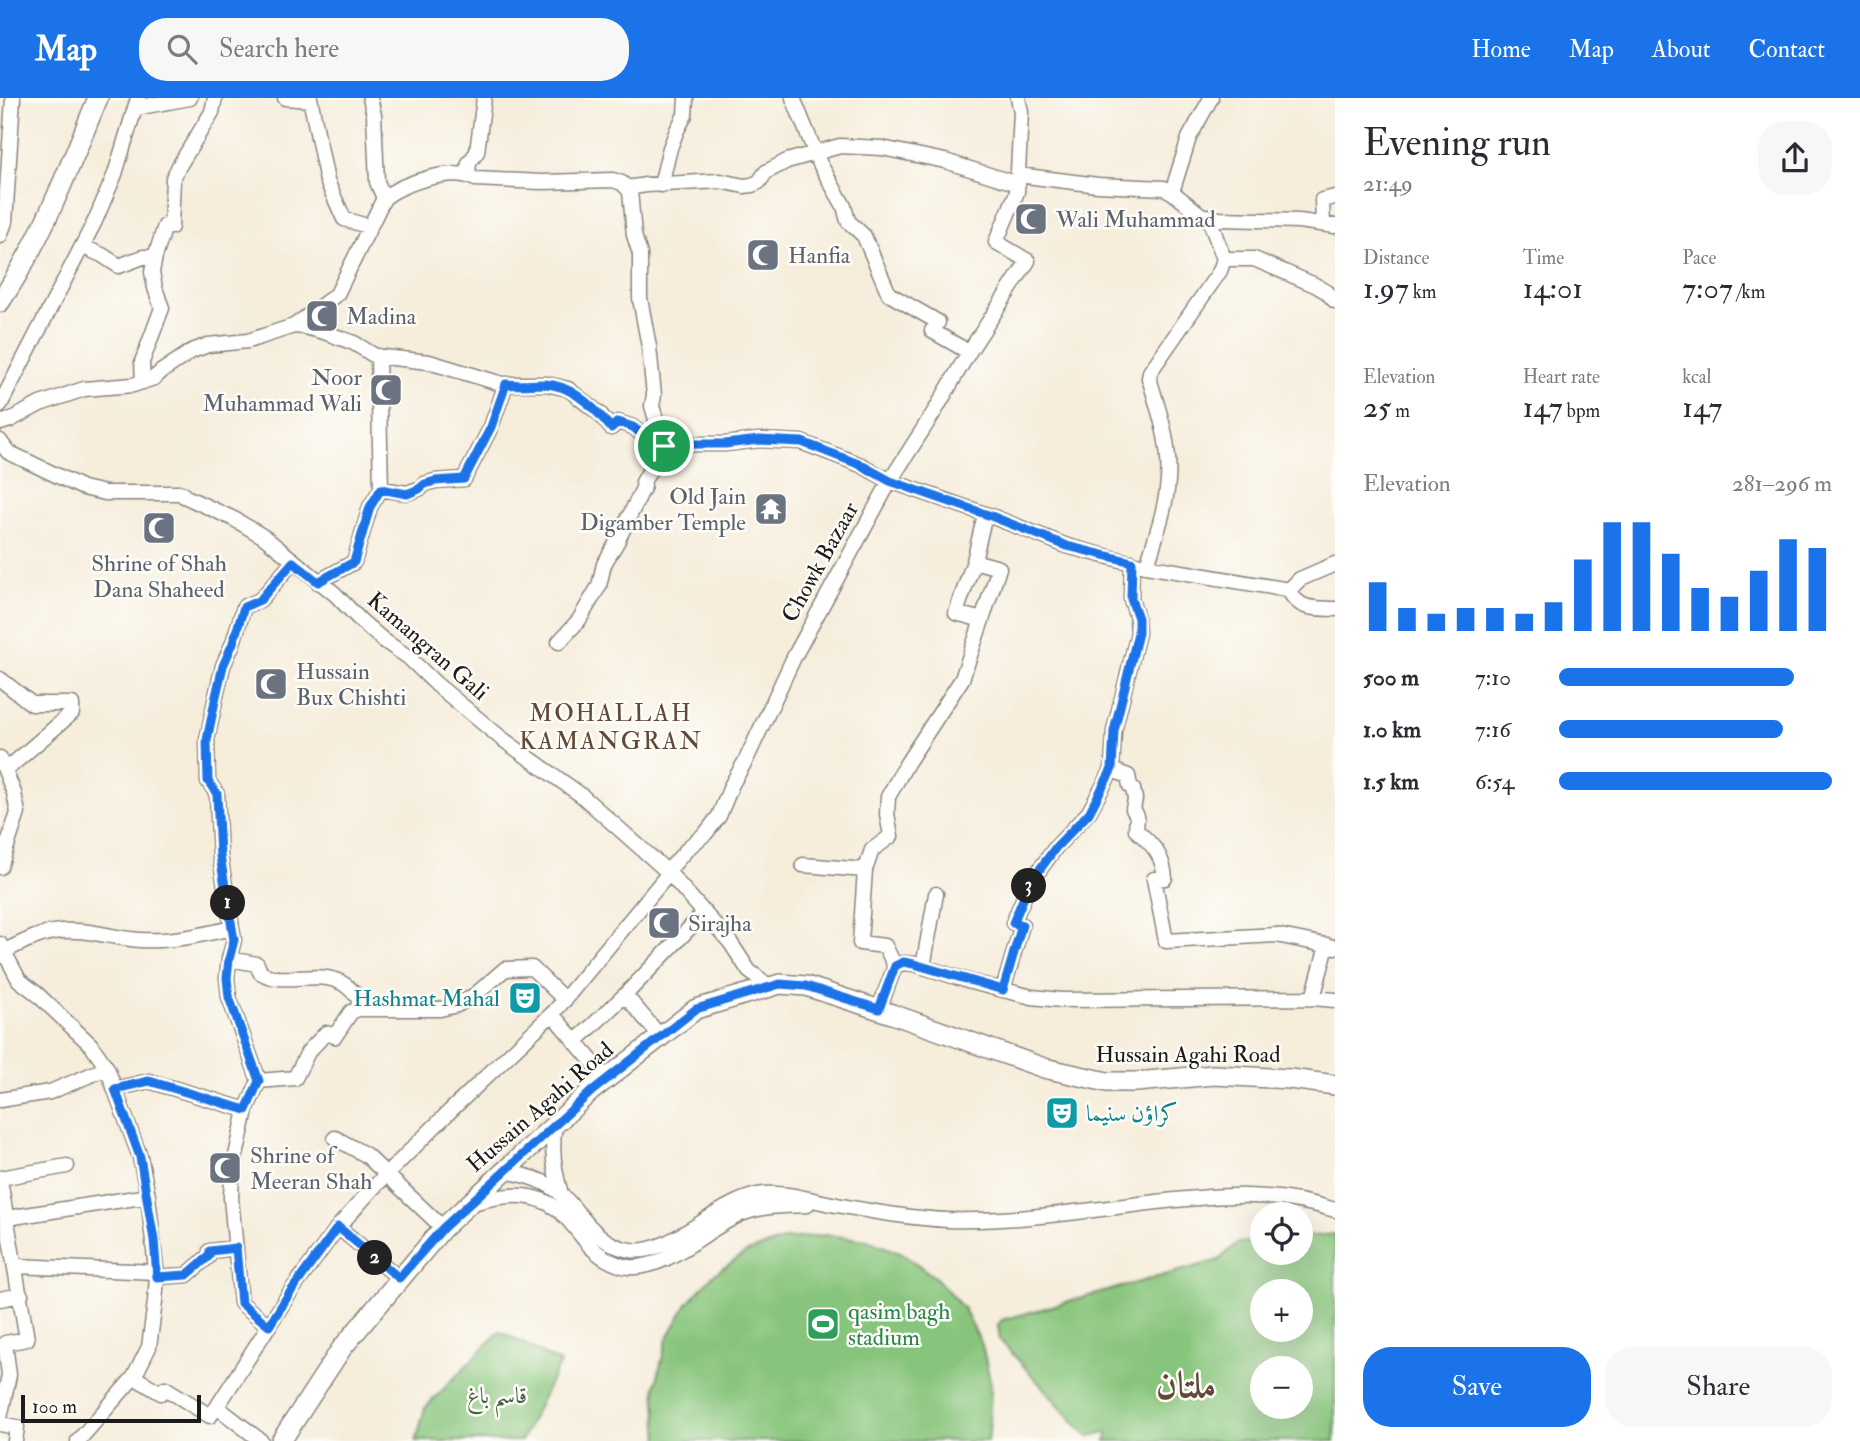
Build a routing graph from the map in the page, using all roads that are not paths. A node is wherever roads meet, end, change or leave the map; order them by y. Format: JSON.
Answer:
{"nodes":[{"id":1,"x":12,"y":98,"type":"edge"},
{"id":2,"x":98,"y":98,"type":"edge"},
{"id":3,"x":190,"y":98,"type":"edge"},
{"id":4,"x":215,"y":98,"type":"edge"},
{"id":5,"x":285,"y":98,"type":"edge"},
{"id":6,"x":370,"y":98,"type":"edge"},
{"id":7,"x":484,"y":98,"type":"edge"},
{"id":8,"x":686,"y":98,"type":"edge"},
{"id":9,"x":793,"y":98,"type":"edge"},
{"id":10,"x":1018,"y":98,"type":"edge"},
{"id":11,"x":1211,"y":98,"type":"edge"},
{"id":12,"x":310,"y":99,"type":"edge"},
{"id":13,"x":136,"y":103,"type":"edge"},
{"id":14,"x":5,"y":145,"type":"edge"},
{"id":15,"x":814,"y":152,"type":"junction"},
{"id":16,"x":468,"y":174,"type":"junction"},
{"id":17,"x":1018,"y":183,"type":"junction"},
{"id":18,"x":661,"y":185,"type":"junction"},
{"id":19,"x":627,"y":188,"type":"junction"},
{"id":20,"x":1172,"y":192,"type":"junction"},
{"id":21,"x":1335,"y":197,"type":"edge"},
{"id":22,"x":384,"y":198,"type":"junction"},
{"id":23,"x":1208,"y":216,"type":"junction"},
{"id":24,"x":1329,"y":225,"type":"edge"},
{"id":25,"x":370,"y":227,"type":"junction"},
{"id":26,"x":0,"y":236,"type":"edge"},
{"id":27,"x":83,"y":247,"type":"junction"},
{"id":28,"x":155,"y":257,"type":"junction"},
{"id":29,"x":1224,"y":259,"type":"junction"},
{"id":30,"x":1335,"y":301,"type":"edge"},
{"id":31,"x":0,"y":302,"type":"edge"},
{"id":32,"x":294,"y":326,"type":"junction"},
{"id":33,"x":969,"y":352,"type":"junction"},
{"id":34,"x":378,"y":356,"type":"junction"},
{"id":35,"x":143,"y":382,"type":"junction"},
{"id":36,"x":506,"y":384,"type":"junction"},
{"id":37,"x":0,"y":405,"type":"edge"},
{"id":38,"x":0,"y":423,"type":"edge"},
{"id":39,"x":0,"y":441,"type":"edge"},
{"id":40,"x":664,"y":446,"type":"junction"},
{"id":41,"x":890,"y":481,"type":"junction"},
{"id":42,"x":381,"y":489,"type":"junction"},
{"id":43,"x":985,"y":514,"type":"junction"},
{"id":44,"x":974,"y":561,"type":"junction"},
{"id":45,"x":293,"y":562,"type":"junction"},
{"id":46,"x":1132,"y":562,"type":"junction"},
{"id":47,"x":1335,"y":564,"type":"edge"},
{"id":48,"x":1147,"y":566,"type":"junction"},
{"id":49,"x":318,"y":582,"type":"junction"},
{"id":50,"x":1289,"y":590,"type":"junction"},
{"id":51,"x":1335,"y":609,"type":"edge"},
{"id":52,"x":982,"y":620,"type":"junction"},
{"id":53,"x":559,"y":642,"type":"dead end"},
{"id":54,"x":0,"y":679,"type":"edge"},
{"id":55,"x":3,"y":764,"type":"edge"},
{"id":56,"x":1112,"y":769,"type":"junction"},
{"id":57,"x":803,"y":865,"type":"dead end"},
{"id":58,"x":0,"y":867,"type":"edge"},
{"id":59,"x":865,"y":870,"type":"junction"},
{"id":60,"x":668,"y":872,"type":"junction"},
{"id":61,"x":936,"y":894,"type":"dead end"},
{"id":62,"x":705,"y":912,"type":"junction"},
{"id":63,"x":232,"y":928,"type":"junction"},
{"id":64,"x":1331,"y":946,"type":"edge"},
{"id":65,"x":1,"y":948,"type":"edge"},
{"id":66,"x":229,"y":959,"type":"junction"},
{"id":67,"x":895,"y":966,"type":"junction"},
{"id":68,"x":923,"y":967,"type":"junction"},
{"id":69,"x":770,"y":987,"type":"junction"},
{"id":70,"x":1003,"y":990,"type":"junction"},
{"id":71,"x":625,"y":995,"type":"junction"},
{"id":72,"x":1313,"y":998,"type":"junction"},
{"id":73,"x":565,"y":1000,"type":"junction"},
{"id":74,"x":1335,"y":1000,"type":"edge"},
{"id":75,"x":358,"y":1009,"type":"junction"},
{"id":76,"x":879,"y":1009,"type":"junction"},
{"id":77,"x":552,"y":1014,"type":"junction"},
{"id":78,"x":660,"y":1037,"type":"junction"},
{"id":79,"x":575,"y":1042,"type":"junction"},
{"id":80,"x":107,"y":1068,"type":"junction"},
{"id":81,"x":607,"y":1079,"type":"junction"},
{"id":82,"x":259,"y":1081,"type":"junction"},
{"id":83,"x":1335,"y":1085,"type":"edge"},
{"id":84,"x":115,"y":1089,"type":"junction"},
{"id":85,"x":0,"y":1100,"type":"edge"},
{"id":86,"x":246,"y":1110,"type":"junction"},
{"id":87,"x":555,"y":1124,"type":"junction"},
{"id":88,"x":335,"y":1138,"type":"dead end"},
{"id":89,"x":67,"y":1166,"type":"dead end"},
{"id":90,"x":504,"y":1171,"type":"junction"},
{"id":91,"x":386,"y":1175,"type":"junction"},
{"id":92,"x":0,"y":1179,"type":"edge"},
{"id":93,"x":561,"y":1194,"type":"junction"},
{"id":94,"x":148,"y":1196,"type":"junction"},
{"id":95,"x":468,"y":1204,"type":"junction"},
{"id":96,"x":830,"y":1204,"type":"junction"},
{"id":97,"x":1335,"y":1210,"type":"edge"},
{"id":98,"x":7,"y":1218,"type":"junction"},
{"id":99,"x":338,"y":1227,"type":"junction"},
{"id":100,"x":443,"y":1228,"type":"junction"},
{"id":101,"x":236,"y":1248,"type":"junction"},
{"id":102,"x":16,"y":1266,"type":"junction"},
{"id":103,"x":157,"y":1275,"type":"junction"},
{"id":104,"x":399,"y":1278,"type":"junction"},
{"id":105,"x":21,"y":1295,"type":"junction"},
{"id":106,"x":0,"y":1299,"type":"edge"},
{"id":107,"x":269,"y":1326,"type":"junction"},
{"id":108,"x":134,"y":1377,"type":"junction"},
{"id":109,"x":217,"y":1407,"type":"junction"},
{"id":110,"x":0,"y":1418,"type":"edge"},
{"id":111,"x":0,"y":1424,"type":"edge"},
{"id":112,"x":15,"y":1441,"type":"edge"},
{"id":113,"x":78,"y":1441,"type":"edge"},
{"id":114,"x":261,"y":1441,"type":"edge"},
{"id":115,"x":281,"y":1441,"type":"edge"}],
"edges":[{"from":1,"to":14,"type":"street"},
{"from":2,"to":31,"type":"main road"},
{"from":3,"to":13,"type":"street"},
{"from":4,"to":28,"type":"street"},
{"from":5,"to":12,"type":"street"},
{"from":6,"to":22,"type":"street"},
{"from":7,"to":16,"type":"street"},
{"from":8,"to":18,"type":"street"},
{"from":9,"to":15,"type":"street"},
{"from":10,"to":17,"type":"street"},
{"from":11,"to":20,"type":"street"},
{"from":12,"to":25,"type":"street"},
{"from":13,"to":27,"type":"street"},
{"from":14,"to":26,"type":"street"},
{"from":15,"to":17,"type":"street"},
{"from":15,"to":18,"type":"street"},
{"from":15,"to":33,"type":"street"},
{"from":16,"to":19,"type":"street"},
{"from":16,"to":22,"type":"street"},
{"from":17,"to":20,"type":"street"},
{"from":17,"to":33,"type":"street","name":"Chowk Bazaar"},
{"from":18,"to":19,"type":"street"},
{"from":19,"to":40,"type":"street"},
{"from":20,"to":23,"type":"street"},
{"from":21,"to":24,"type":"street"},
{"from":22,"to":25,"type":"street"},
{"from":23,"to":24,"type":"street"},
{"from":23,"to":29,"type":"street"},
{"from":25,"to":32,"type":"street"},
{"from":27,"to":28,"type":"street"},
{"from":27,"to":37,"type":"street"},
{"from":28,"to":35,"type":"street"},
{"from":29,"to":30,"type":"street"},
{"from":29,"to":48,"type":"street"},
{"from":32,"to":34,"type":"street"},
{"from":32,"to":35,"type":"street"},
{"from":33,"to":41,"type":"street","name":"Chowk Bazaar"},
{"from":34,"to":36,"type":"street"},
{"from":34,"to":42,"type":"street"},
{"from":35,"to":38,"type":"street"},
{"from":36,"to":40,"type":"street"},
{"from":36,"to":42,"type":"street"},
{"from":39,"to":45,"type":"street","name":"Kamangran Gali"},
{"from":40,"to":41,"type":"street"},
{"from":40,"to":53,"type":"street"},
{"from":41,"to":43,"type":"street"},
{"from":41,"to":60,"type":"street","name":"Chowk Bazaar"},
{"from":42,"to":49,"type":"street"},
{"from":43,"to":44,"type":"street"},
{"from":43,"to":46,"type":"street"},
{"from":44,"to":52,"type":"street"},
{"from":44,"to":52,"type":"street"},
{"from":45,"to":49,"type":"street","name":"Kamangran Gali"},
{"from":45,"to":63,"type":"street"},
{"from":46,"to":48,"type":"street"},
{"from":46,"to":56,"type":"street"},
{"from":47,"to":50,"type":"street"},
{"from":48,"to":50,"type":"street"},
{"from":49,"to":60,"type":"street","name":"Kamangran Gali"},
{"from":50,"to":51,"type":"street"},
{"from":52,"to":59,"type":"street"},
{"from":54,"to":55,"type":"street"},
{"from":55,"to":58,"type":"street"},
{"from":56,"to":64,"type":"street"},
{"from":56,"to":70,"type":"street"},
{"from":57,"to":59,"type":"street"},
{"from":59,"to":67,"type":"street"},
{"from":60,"to":62,"type":"street","name":"Kamangran Gali"},
{"from":60,"to":73,"type":"street","name":"Chowk Bazaar"},
{"from":61,"to":68,"type":"street"},
{"from":62,"to":69,"type":"street","name":"Kamangran Gali"},
{"from":62,"to":71,"type":"street"},
{"from":63,"to":65,"type":"street"},
{"from":63,"to":66,"type":"street"},
{"from":64,"to":72,"type":"street"},
{"from":65,"to":80,"type":"street"},
{"from":66,"to":75,"type":"street"},
{"from":66,"to":82,"type":"street"},
{"from":67,"to":68,"type":"street"},
{"from":67,"to":76,"type":"street"},
{"from":68,"to":70,"type":"street"},
{"from":69,"to":76,"type":"main road","name":"Hussain Agahi Road"},
{"from":69,"to":78,"type":"main road","name":"Hussain Agahi Road"},
{"from":70,"to":72,"type":"street"},
{"from":71,"to":78,"type":"street"},
{"from":71,"to":79,"type":"street"},
{"from":72,"to":74,"type":"street"},
{"from":73,"to":75,"type":"street"},
{"from":73,"to":77,"type":"street","name":"Chowk Bazaar"},
{"from":75,"to":82,"type":"street"},
{"from":76,"to":83,"type":"main road","name":"Hussain Agahi Road"},
{"from":77,"to":79,"type":"street"},
{"from":77,"to":91,"type":"street","name":"Chowk Bazaar"},
{"from":78,"to":81,"type":"main road","name":"Hussain Agahi Road"},
{"from":79,"to":81,"type":"street"},
{"from":80,"to":84,"type":"street"},
{"from":80,"to":85,"type":"street"},
{"from":81,"to":87,"type":"main road","name":"Hussain Agahi Road"},
{"from":82,"to":86,"type":"street"},
{"from":84,"to":86,"type":"street"},
{"from":84,"to":94,"type":"street"},
{"from":86,"to":101,"type":"street"},
{"from":87,"to":90,"type":"main road","name":"Hussain Agahi Road"},
{"from":87,"to":93,"type":"street"},
{"from":88,"to":91,"type":"street"},
{"from":89,"to":92,"type":"street"},
{"from":90,"to":93,"type":"street"},
{"from":90,"to":95,"type":"main road","name":"Hussain Agahi Road"},
{"from":91,"to":99,"type":"street","name":"Chowk Bazaar"},
{"from":91,"to":100,"type":"street"},
{"from":92,"to":98,"type":"street"},
{"from":93,"to":96,"type":"street"},
{"from":94,"to":98,"type":"street"},
{"from":94,"to":103,"type":"street"},
{"from":95,"to":96,"type":"street"},
{"from":95,"to":100,"type":"main road","name":"Hussain Agahi Road"},
{"from":96,"to":97,"type":"street"},
{"from":98,"to":102,"type":"street"},
{"from":99,"to":104,"type":"street"},
{"from":99,"to":107,"type":"street","name":"Chowk Bazaar"},
{"from":100,"to":104,"type":"main road","name":"Hussain Agahi Road"},
{"from":101,"to":103,"type":"street"},
{"from":101,"to":107,"type":"street"},
{"from":102,"to":103,"type":"street"},
{"from":102,"to":105,"type":"street"},
{"from":103,"to":108,"type":"street"},
{"from":104,"to":115,"type":"main road","name":"Hussain Agahi Road"},
{"from":105,"to":106,"type":"street"},
{"from":105,"to":110,"type":"street"},
{"from":107,"to":109,"type":"street","name":"Chowk Bazaar"},
{"from":108,"to":109,"type":"street"},
{"from":108,"to":113,"type":"street"},
{"from":109,"to":114,"type":"street"},
{"from":111,"to":112,"type":"street"}]}
